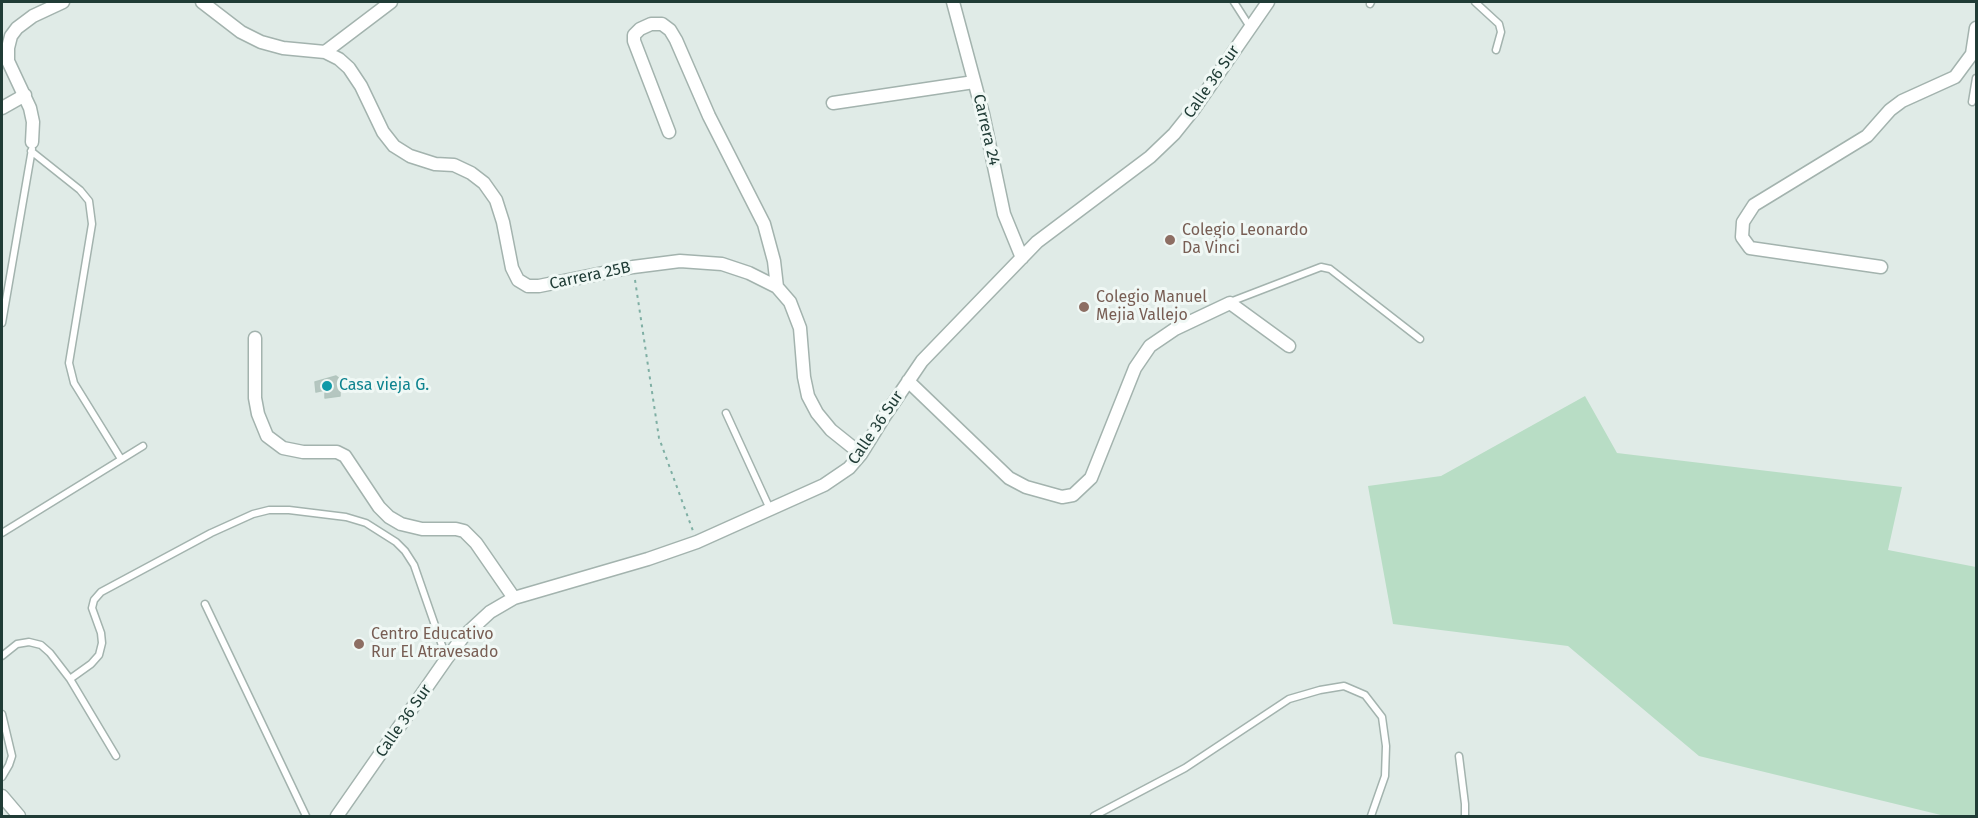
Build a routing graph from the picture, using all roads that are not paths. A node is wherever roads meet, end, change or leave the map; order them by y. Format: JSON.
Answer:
{"nodes":[{"id":1,"x":63,"y":2,"type":"edge"},
{"id":2,"x":202,"y":2,"type":"edge"},
{"id":3,"x":391,"y":2,"type":"edge"},
{"id":4,"x":953,"y":2,"type":"edge"},
{"id":5,"x":1234,"y":2,"type":"edge"},
{"id":6,"x":1268,"y":2,"type":"edge"},
{"id":7,"x":1475,"y":2,"type":"edge"},
{"id":8,"x":1250,"y":27,"type":"junction"},
{"id":9,"x":1977,"y":28,"type":"edge"},
{"id":10,"x":1496,"y":50,"type":"dead end"},
{"id":11,"x":325,"y":52,"type":"junction"},
{"id":12,"x":1977,"y":78,"type":"edge"},
{"id":13,"x":974,"y":82,"type":"junction"},
{"id":14,"x":26,"y":96,"type":"junction"},
{"id":15,"x":1972,"y":102,"type":"dead end"},
{"id":16,"x":833,"y":103,"type":"dead end"},
{"id":17,"x":2,"y":108,"type":"edge"},
{"id":18,"x":669,"y":132,"type":"dead end"},
{"id":19,"x":32,"y":147,"type":"junction"},
{"id":20,"x":1022,"y":258,"type":"junction"},
{"id":21,"x":1881,"y":267,"type":"dead end"},
{"id":22,"x":777,"y":287,"type":"junction"},
{"id":23,"x":1230,"y":303,"type":"junction"},
{"id":24,"x":2,"y":323,"type":"edge"},
{"id":25,"x":255,"y":338,"type":"dead end"},
{"id":26,"x":1420,"y":339,"type":"dead end"},
{"id":27,"x":1289,"y":346,"type":"dead end"},
{"id":28,"x":908,"y":381,"type":"junction"},
{"id":29,"x":726,"y":413,"type":"dead end"},
{"id":30,"x":143,"y":446,"type":"dead end"},
{"id":31,"x":861,"y":454,"type":"junction"},
{"id":32,"x":121,"y":459,"type":"junction"},
{"id":33,"x":770,"y":509,"type":"junction"},
{"id":34,"x":2,"y":533,"type":"edge"},
{"id":35,"x":514,"y":598,"type":"junction"},
{"id":36,"x":205,"y":603,"type":"dead end"},
{"id":37,"x":2,"y":656,"type":"edge"},
{"id":38,"x":447,"y":658,"type":"junction"},
{"id":39,"x":69,"y":679,"type":"junction"},
{"id":40,"x":2,"y":714,"type":"edge"},
{"id":41,"x":116,"y":756,"type":"dead end"},
{"id":42,"x":1459,"y":756,"type":"dead end"},
{"id":43,"x":2,"y":777,"type":"edge"},
{"id":44,"x":2,"y":796,"type":"edge"},
{"id":45,"x":19,"y":816,"type":"edge"},
{"id":46,"x":306,"y":816,"type":"edge"},
{"id":47,"x":337,"y":816,"type":"edge"},
{"id":48,"x":1094,"y":816,"type":"edge"},
{"id":49,"x":1371,"y":816,"type":"edge"},
{"id":50,"x":1465,"y":816,"type":"edge"}],
"edges":[{"from":1,"to":14,"type":"street"},
{"from":2,"to":11,"type":"street","name":"Carrera 25B"},
{"from":3,"to":11,"type":"street"},
{"from":4,"to":13,"type":"street","name":"Carrera 24"},
{"from":5,"to":8,"type":"lane"},
{"from":6,"to":8,"type":"street","name":"Calle 36 Sur"},
{"from":7,"to":10,"type":"lane"},
{"from":8,"to":20,"type":"street","name":"Calle 36 Sur"},
{"from":9,"to":21,"type":"street"},
{"from":11,"to":22,"type":"street","name":"Carrera 25B"},
{"from":12,"to":15,"type":"lane"},
{"from":13,"to":16,"type":"street"},
{"from":13,"to":20,"type":"street","name":"Carrera 24"},
{"from":14,"to":17,"type":"street"},
{"from":14,"to":19,"type":"street"},
{"from":18,"to":22,"type":"street"},
{"from":19,"to":24,"type":"lane"},
{"from":19,"to":32,"type":"lane"},
{"from":20,"to":28,"type":"street","name":"Calle 36 Sur"},
{"from":22,"to":31,"type":"street","name":"Carrera 25B"},
{"from":23,"to":26,"type":"lane"},
{"from":23,"to":27,"type":"street"},
{"from":23,"to":28,"type":"street"},
{"from":25,"to":35,"type":"street"},
{"from":28,"to":31,"type":"street","name":"Calle 36 Sur"},
{"from":29,"to":33,"type":"lane"},
{"from":30,"to":32,"type":"lane"},
{"from":31,"to":33,"type":"street","name":"Calle 36 Sur"},
{"from":32,"to":34,"type":"lane"},
{"from":33,"to":35,"type":"street","name":"Calle 36 Sur"},
{"from":35,"to":38,"type":"street","name":"Calle 36 Sur"},
{"from":36,"to":46,"type":"lane"},
{"from":37,"to":39,"type":"lane"},
{"from":38,"to":39,"type":"lane"},
{"from":38,"to":47,"type":"street","name":"Calle 36 Sur"},
{"from":39,"to":41,"type":"lane"},
{"from":40,"to":43,"type":"lane"},
{"from":42,"to":50,"type":"lane"},
{"from":44,"to":45,"type":"street"},
{"from":48,"to":49,"type":"lane"}]}
